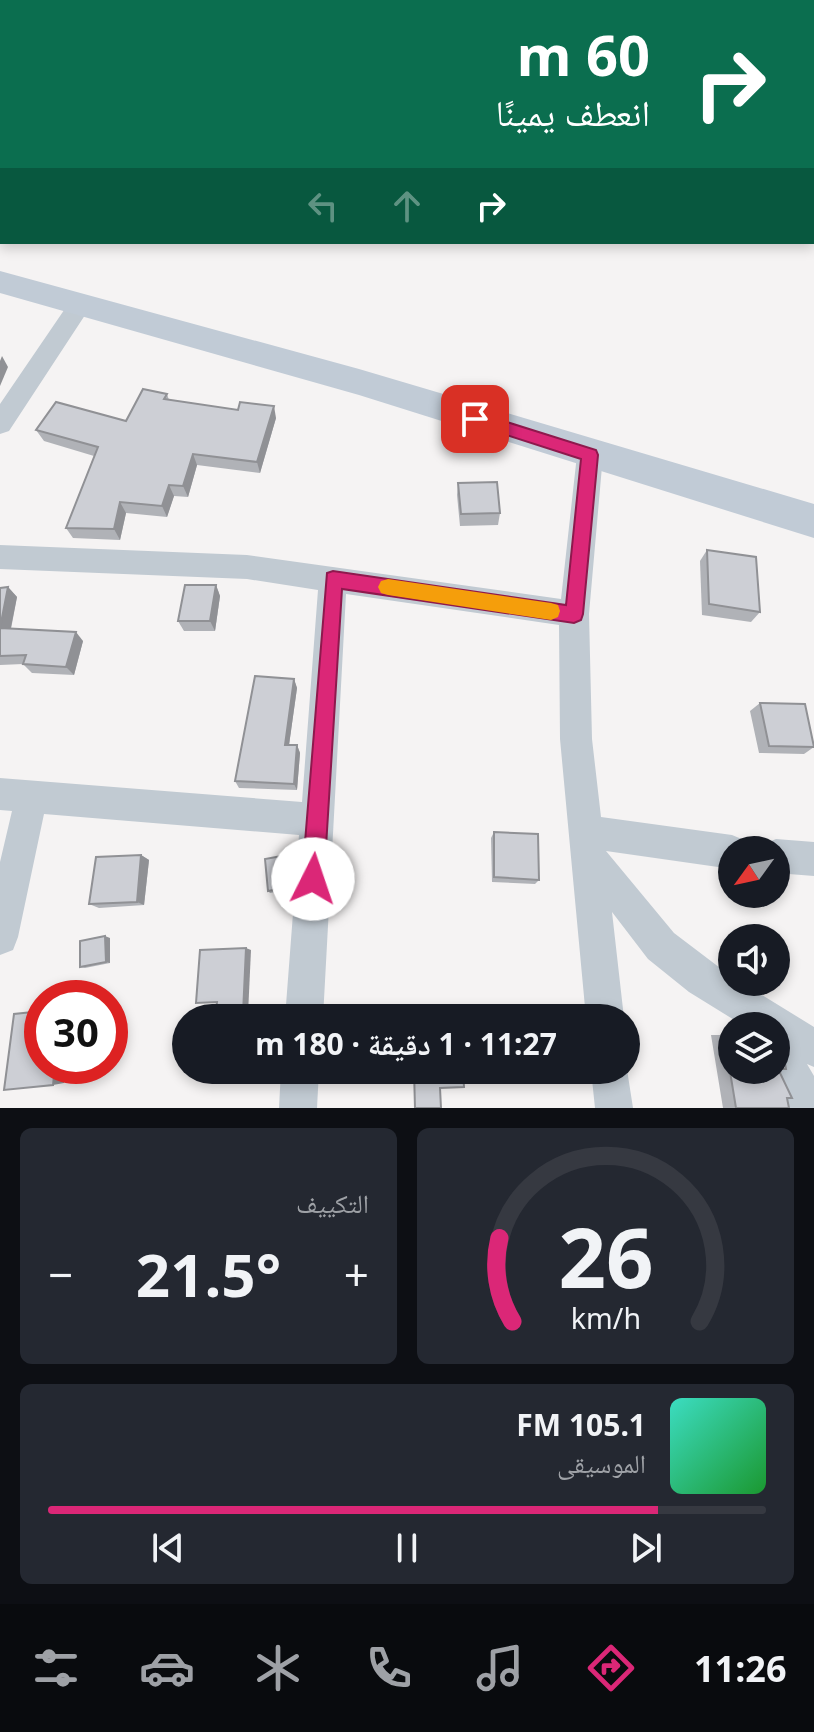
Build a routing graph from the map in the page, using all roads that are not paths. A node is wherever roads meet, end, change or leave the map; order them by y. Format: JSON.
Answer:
{"nodes":[{"id":1,"x":0,"y":282,"type":"edge"},
{"id":2,"x":81,"y":303,"type":"junction"},
{"id":3,"x":0,"y":424,"type":"edge"},
{"id":4,"x":590,"y":455,"type":"junction"},
{"id":5,"x":814,"y":521,"type":"edge"},
{"id":6,"x":0,"y":557,"type":"edge"},
{"id":7,"x":333,"y":579,"type":"junction"},
{"id":8,"x":574,"y":614,"type":"junction"},
{"id":9,"x":16,"y":795,"type":"edge"},
{"id":10,"x":317,"y":820,"type":"junction"},
{"id":11,"x":588,"y":844,"type":"junction"},
{"id":12,"x":718,"y":851,"type":"edge"},
{"id":13,"x":790,"y":857,"type":"edge"},
{"id":14,"x":814,"y":859,"type":"edge"},
{"id":15,"x":0,"y":937,"type":"edge"},
{"id":16,"x":305,"y":1004,"type":"edge"},
{"id":17,"x":604,"y":1004,"type":"edge"},
{"id":18,"x":743,"y":1012,"type":"edge"},
{"id":19,"x":790,"y":1039,"type":"edge"},
{"id":20,"x":814,"y":1048,"type":"edge"},
{"id":21,"x":790,"y":1072,"type":"edge"},
{"id":22,"x":299,"y":1084,"type":"edge"},
{"id":23,"x":611,"y":1084,"type":"edge"},
{"id":24,"x":298,"y":1108,"type":"edge"},
{"id":25,"x":614,"y":1108,"type":"edge"},
{"id":26,"x":811,"y":1108,"type":"edge"}],
"edges":[{"from":1,"to":2,"type":"main road"},
{"from":2,"to":3,"type":"street"},
{"from":2,"to":4,"type":"main road"},
{"from":4,"to":5,"type":"main road"},
{"from":4,"to":8,"type":"street"},
{"from":6,"to":7,"type":"street"},
{"from":7,"to":8,"type":"street"},
{"from":7,"to":10,"type":"street"},
{"from":8,"to":11,"type":"street"},
{"from":9,"to":10,"type":"street"},
{"from":9,"to":15,"type":"street"},
{"from":10,"to":16,"type":"street"},
{"from":11,"to":12,"type":"street"},
{"from":11,"to":17,"type":"street"},
{"from":11,"to":18,"type":"street"},
{"from":13,"to":14,"type":"street"},
{"from":19,"to":20,"type":"street"},
{"from":21,"to":26,"type":"street"},
{"from":22,"to":24,"type":"street"},
{"from":23,"to":25,"type":"street"}]}
